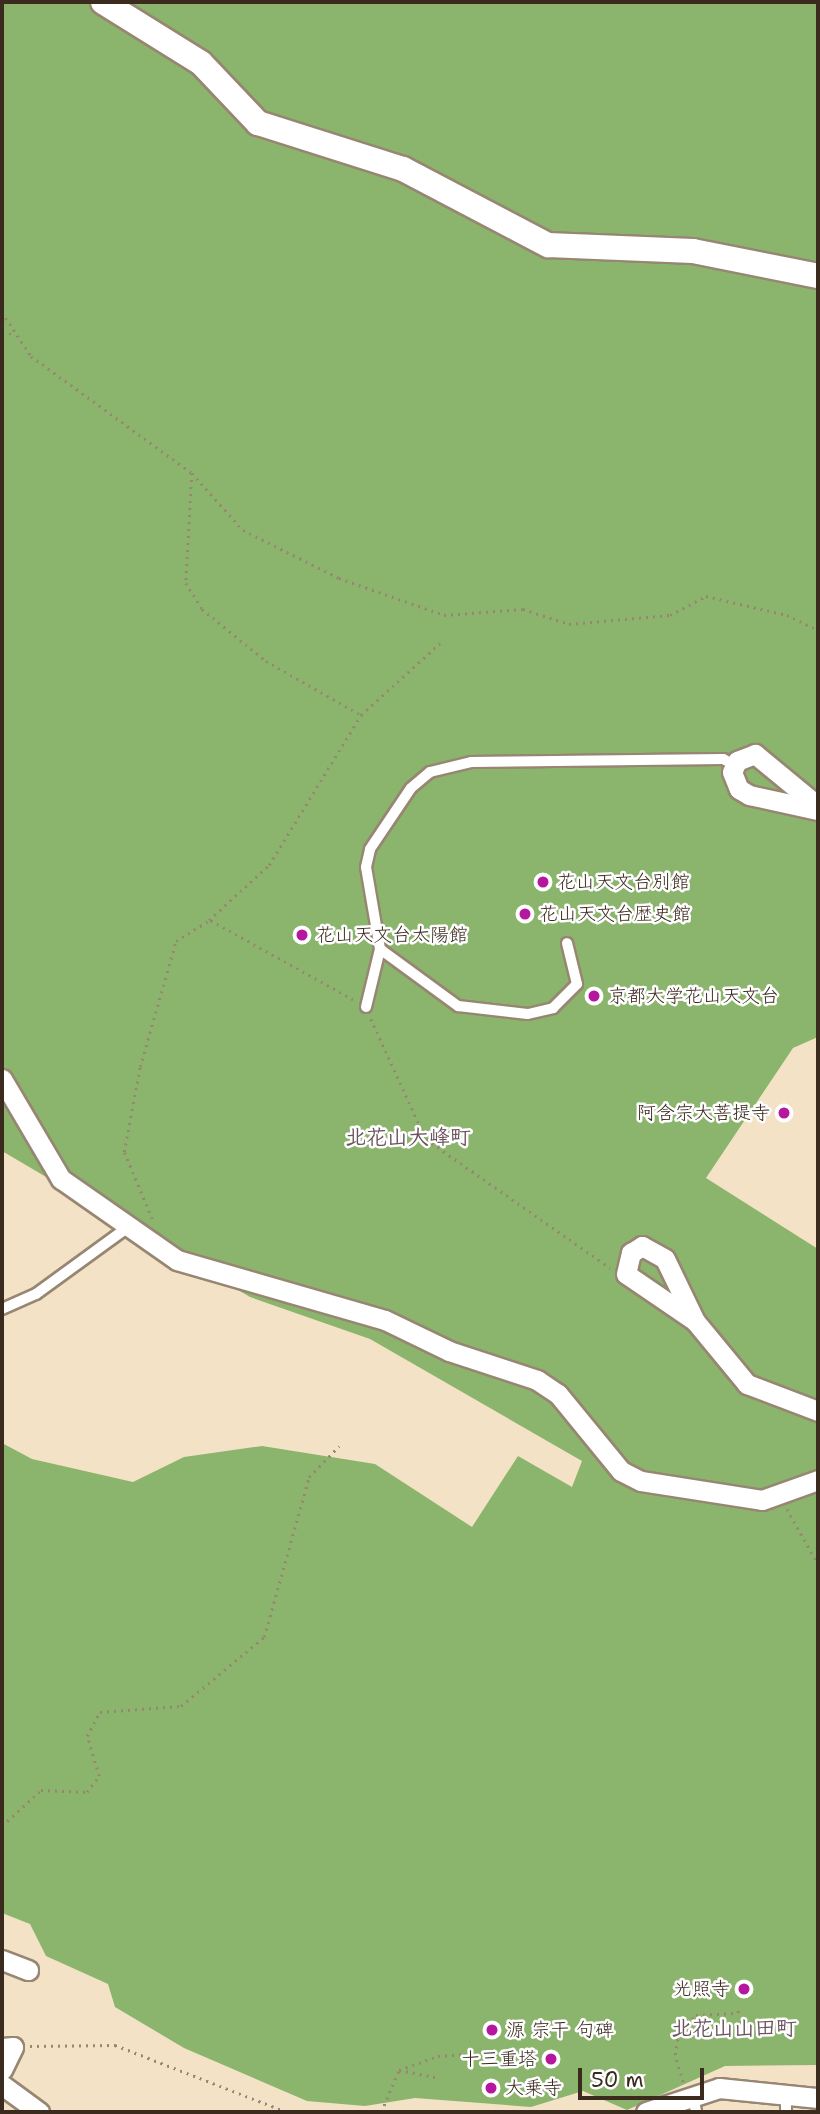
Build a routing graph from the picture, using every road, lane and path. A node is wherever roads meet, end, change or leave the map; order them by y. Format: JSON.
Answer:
{"nodes":[{"id":1,"x":103,"y":2,"type":"edge"},
{"id":2,"x":818,"y":276,"type":"edge"},
{"id":3,"x":2,"y":312,"type":"edge"},
{"id":4,"x":2,"y":334,"type":"edge"},
{"id":5,"x":16,"y":334,"type":"junction"},
{"id":6,"x":192,"y":473,"type":"junction"},
{"id":7,"x":818,"y":630,"type":"edge"},
{"id":8,"x":440,"y":643,"type":"dead end"},
{"id":9,"x":362,"y":715,"type":"junction"},
{"id":10,"x":735,"y":765,"type":"junction"},
{"id":11,"x":818,"y":808,"type":"edge"},
{"id":12,"x":209,"y":920,"type":"junction"},
{"id":13,"x":567,"y":943,"type":"dead end"},
{"id":14,"x":380,"y":948,"type":"junction"},
{"id":15,"x":366,"y":1007,"type":"junction"},
{"id":16,"x":2,"y":1079,"type":"edge"},
{"id":17,"x":127,"y":1228,"type":"junction"},
{"id":18,"x":167,"y":1253,"type":"junction"},
{"id":19,"x":666,"y":1259,"type":"junction"},
{"id":20,"x":615,"y":1271,"type":"dead end"},
{"id":21,"x":642,"y":1287,"type":"junction"},
{"id":22,"x":2,"y":1309,"type":"edge"},
{"id":23,"x":695,"y":1321,"type":"junction"},
{"id":24,"x":818,"y":1411,"type":"edge"},
{"id":25,"x":339,"y":1446,"type":"dead end"},
{"id":26,"x":818,"y":1480,"type":"edge"},
{"id":27,"x":781,"y":1499,"type":"junction"},
{"id":28,"x":818,"y":1563,"type":"edge"},
{"id":29,"x":2,"y":1826,"type":"edge"},
{"id":30,"x":2,"y":1960,"type":"edge"},
{"id":31,"x":28,"y":1970,"type":"dead end"},
{"id":32,"x":738,"y":2006,"type":"dead end"},
{"id":33,"x":7,"y":2047,"type":"edge"},
{"id":34,"x":464,"y":2054,"type":"dead end"},
{"id":35,"x":2,"y":2070,"type":"edge"},
{"id":36,"x":399,"y":2070,"type":"junction"},
{"id":37,"x":436,"y":2077,"type":"dead end"},
{"id":38,"x":2,"y":2085,"type":"edge"},
{"id":39,"x":818,"y":2098,"type":"edge"},
{"id":40,"x":692,"y":2102,"type":"edge"},
{"id":41,"x":786,"y":2103,"type":"edge"},
{"id":42,"x":39,"y":2112,"type":"edge"},
{"id":43,"x":287,"y":2112,"type":"edge"},
{"id":44,"x":381,"y":2112,"type":"edge"},
{"id":45,"x":646,"y":2112,"type":"edge"}],
"edges":[{"from":1,"to":2,"type":"street"},
{"from":3,"to":5,"type":"path"},
{"from":4,"to":5,"type":"path"},
{"from":5,"to":6,"type":"path"},
{"from":6,"to":7,"type":"path"},
{"from":6,"to":9,"type":"path"},
{"from":8,"to":9,"type":"path"},
{"from":9,"to":12,"type":"path"},
{"from":10,"to":11,"type":"street"},
{"from":10,"to":11,"type":"street"},
{"from":10,"to":14,"type":"lane"},
{"from":12,"to":15,"type":"path"},
{"from":12,"to":18,"type":"path"},
{"from":13,"to":14,"type":"lane"},
{"from":14,"to":15,"type":"lane"},
{"from":15,"to":20,"type":"path"},
{"from":16,"to":17,"type":"street"},
{"from":17,"to":18,"type":"street"},
{"from":17,"to":22,"type":"lane"},
{"from":18,"to":27,"type":"street"},
{"from":19,"to":21,"type":"street"},
{"from":19,"to":21,"type":"street"},
{"from":19,"to":23,"type":"street"},
{"from":21,"to":23,"type":"street"},
{"from":23,"to":24,"type":"street"},
{"from":25,"to":29,"type":"path"},
{"from":26,"to":27,"type":"street"},
{"from":27,"to":28,"type":"path"},
{"from":30,"to":31,"type":"street"},
{"from":32,"to":40,"type":"path"},
{"from":33,"to":35,"type":"street"},
{"from":33,"to":43,"type":"path"},
{"from":34,"to":36,"type":"path"},
{"from":36,"to":37,"type":"path"},
{"from":36,"to":44,"type":"path"},
{"from":38,"to":42,"type":"street"},
{"from":39,"to":41,"type":"street"},
{"from":40,"to":41,"type":"street"},
{"from":40,"to":45,"type":"street"}]}
